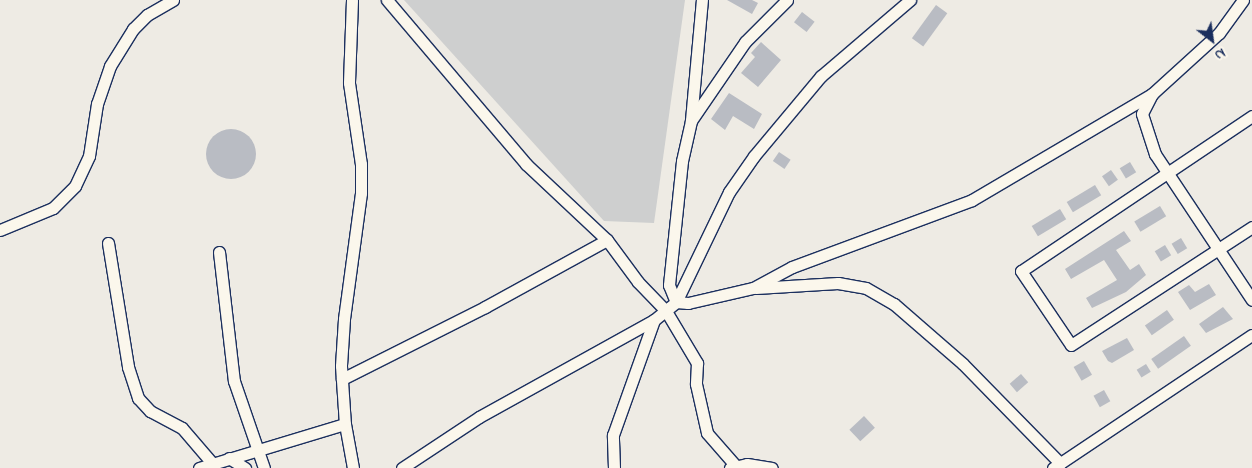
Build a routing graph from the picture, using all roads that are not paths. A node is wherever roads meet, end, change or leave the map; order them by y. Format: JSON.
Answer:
{"nodes":[{"id":1,"x":173,"y":0,"type":"edge"},
{"id":2,"x":352,"y":0,"type":"edge"},
{"id":3,"x":387,"y":0,"type":"edge"},
{"id":4,"x":702,"y":0,"type":"edge"},
{"id":5,"x":787,"y":0,"type":"edge"},
{"id":6,"x":910,"y":0,"type":"edge"},
{"id":7,"x":1242,"y":0,"type":"edge"},
{"id":8,"x":1152,"y":94,"type":"junction"},
{"id":9,"x":1252,"y":116,"type":"edge"},
{"id":10,"x":691,"y":121,"type":"junction"},
{"id":11,"x":1167,"y":172,"type":"junction"},
{"id":12,"x":1252,"y":227,"type":"edge"},
{"id":13,"x":0,"y":230,"type":"edge"},
{"id":14,"x":607,"y":240,"type":"junction"},
{"id":15,"x":108,"y":243,"type":"dead end"},
{"id":16,"x":1219,"y":248,"type":"junction"},
{"id":17,"x":220,"y":252,"type":"dead end"},
{"id":18,"x":753,"y":288,"type":"junction"},
{"id":19,"x":1252,"y":300,"type":"edge"},
{"id":20,"x":676,"y":302,"type":"junction"},
{"id":21,"x":666,"y":311,"type":"junction"},
{"id":22,"x":654,"y":320,"type":"junction"},
{"id":23,"x":1252,"y":335,"type":"edge"},
{"id":24,"x":342,"y":379,"type":"junction"},
{"id":25,"x":345,"y":424,"type":"junction"},
{"id":26,"x":258,"y":448,"type":"junction"},
{"id":27,"x":229,"y":458,"type":"junction"},
{"id":28,"x":212,"y":463,"type":"junction"},
{"id":29,"x":732,"y":466,"type":"edge"},
{"id":30,"x":1057,"y":466,"type":"edge"},
{"id":31,"x":199,"y":468,"type":"edge"},
{"id":32,"x":245,"y":468,"type":"edge"},
{"id":33,"x":264,"y":468,"type":"edge"},
{"id":34,"x":353,"y":468,"type":"edge"},
{"id":35,"x":402,"y":468,"type":"edge"},
{"id":36,"x":614,"y":468,"type":"edge"},
{"id":37,"x":772,"y":468,"type":"edge"}],
"edges":[{"from":1,"to":13,"type":"street"},
{"from":2,"to":24,"type":"street"},
{"from":3,"to":14,"type":"street"},
{"from":4,"to":10,"type":"street"},
{"from":5,"to":10,"type":"street"},
{"from":6,"to":20,"type":"street"},
{"from":7,"to":8,"type":"street"},
{"from":8,"to":11,"type":"street"},
{"from":8,"to":18,"type":"street"},
{"from":9,"to":11,"type":"street"},
{"from":10,"to":20,"type":"street"},
{"from":11,"to":16,"type":"street"},
{"from":11,"to":16,"type":"street"},
{"from":12,"to":16,"type":"street"},
{"from":14,"to":21,"type":"street"},
{"from":14,"to":24,"type":"street"},
{"from":15,"to":28,"type":"street"},
{"from":16,"to":19,"type":"street"},
{"from":17,"to":26,"type":"street"},
{"from":18,"to":20,"type":"street"},
{"from":18,"to":30,"type":"street"},
{"from":20,"to":21,"type":"street"},
{"from":21,"to":22,"type":"street"},
{"from":21,"to":29,"type":"street"},
{"from":22,"to":35,"type":"street"},
{"from":22,"to":36,"type":"street"},
{"from":23,"to":30,"type":"street"},
{"from":24,"to":25,"type":"street"},
{"from":25,"to":26,"type":"street"},
{"from":25,"to":34,"type":"street"},
{"from":26,"to":27,"type":"street"},
{"from":26,"to":33,"type":"street"},
{"from":27,"to":28,"type":"street"},
{"from":27,"to":32,"type":"street"},
{"from":28,"to":31,"type":"street"},
{"from":29,"to":37,"type":"street"}]}
